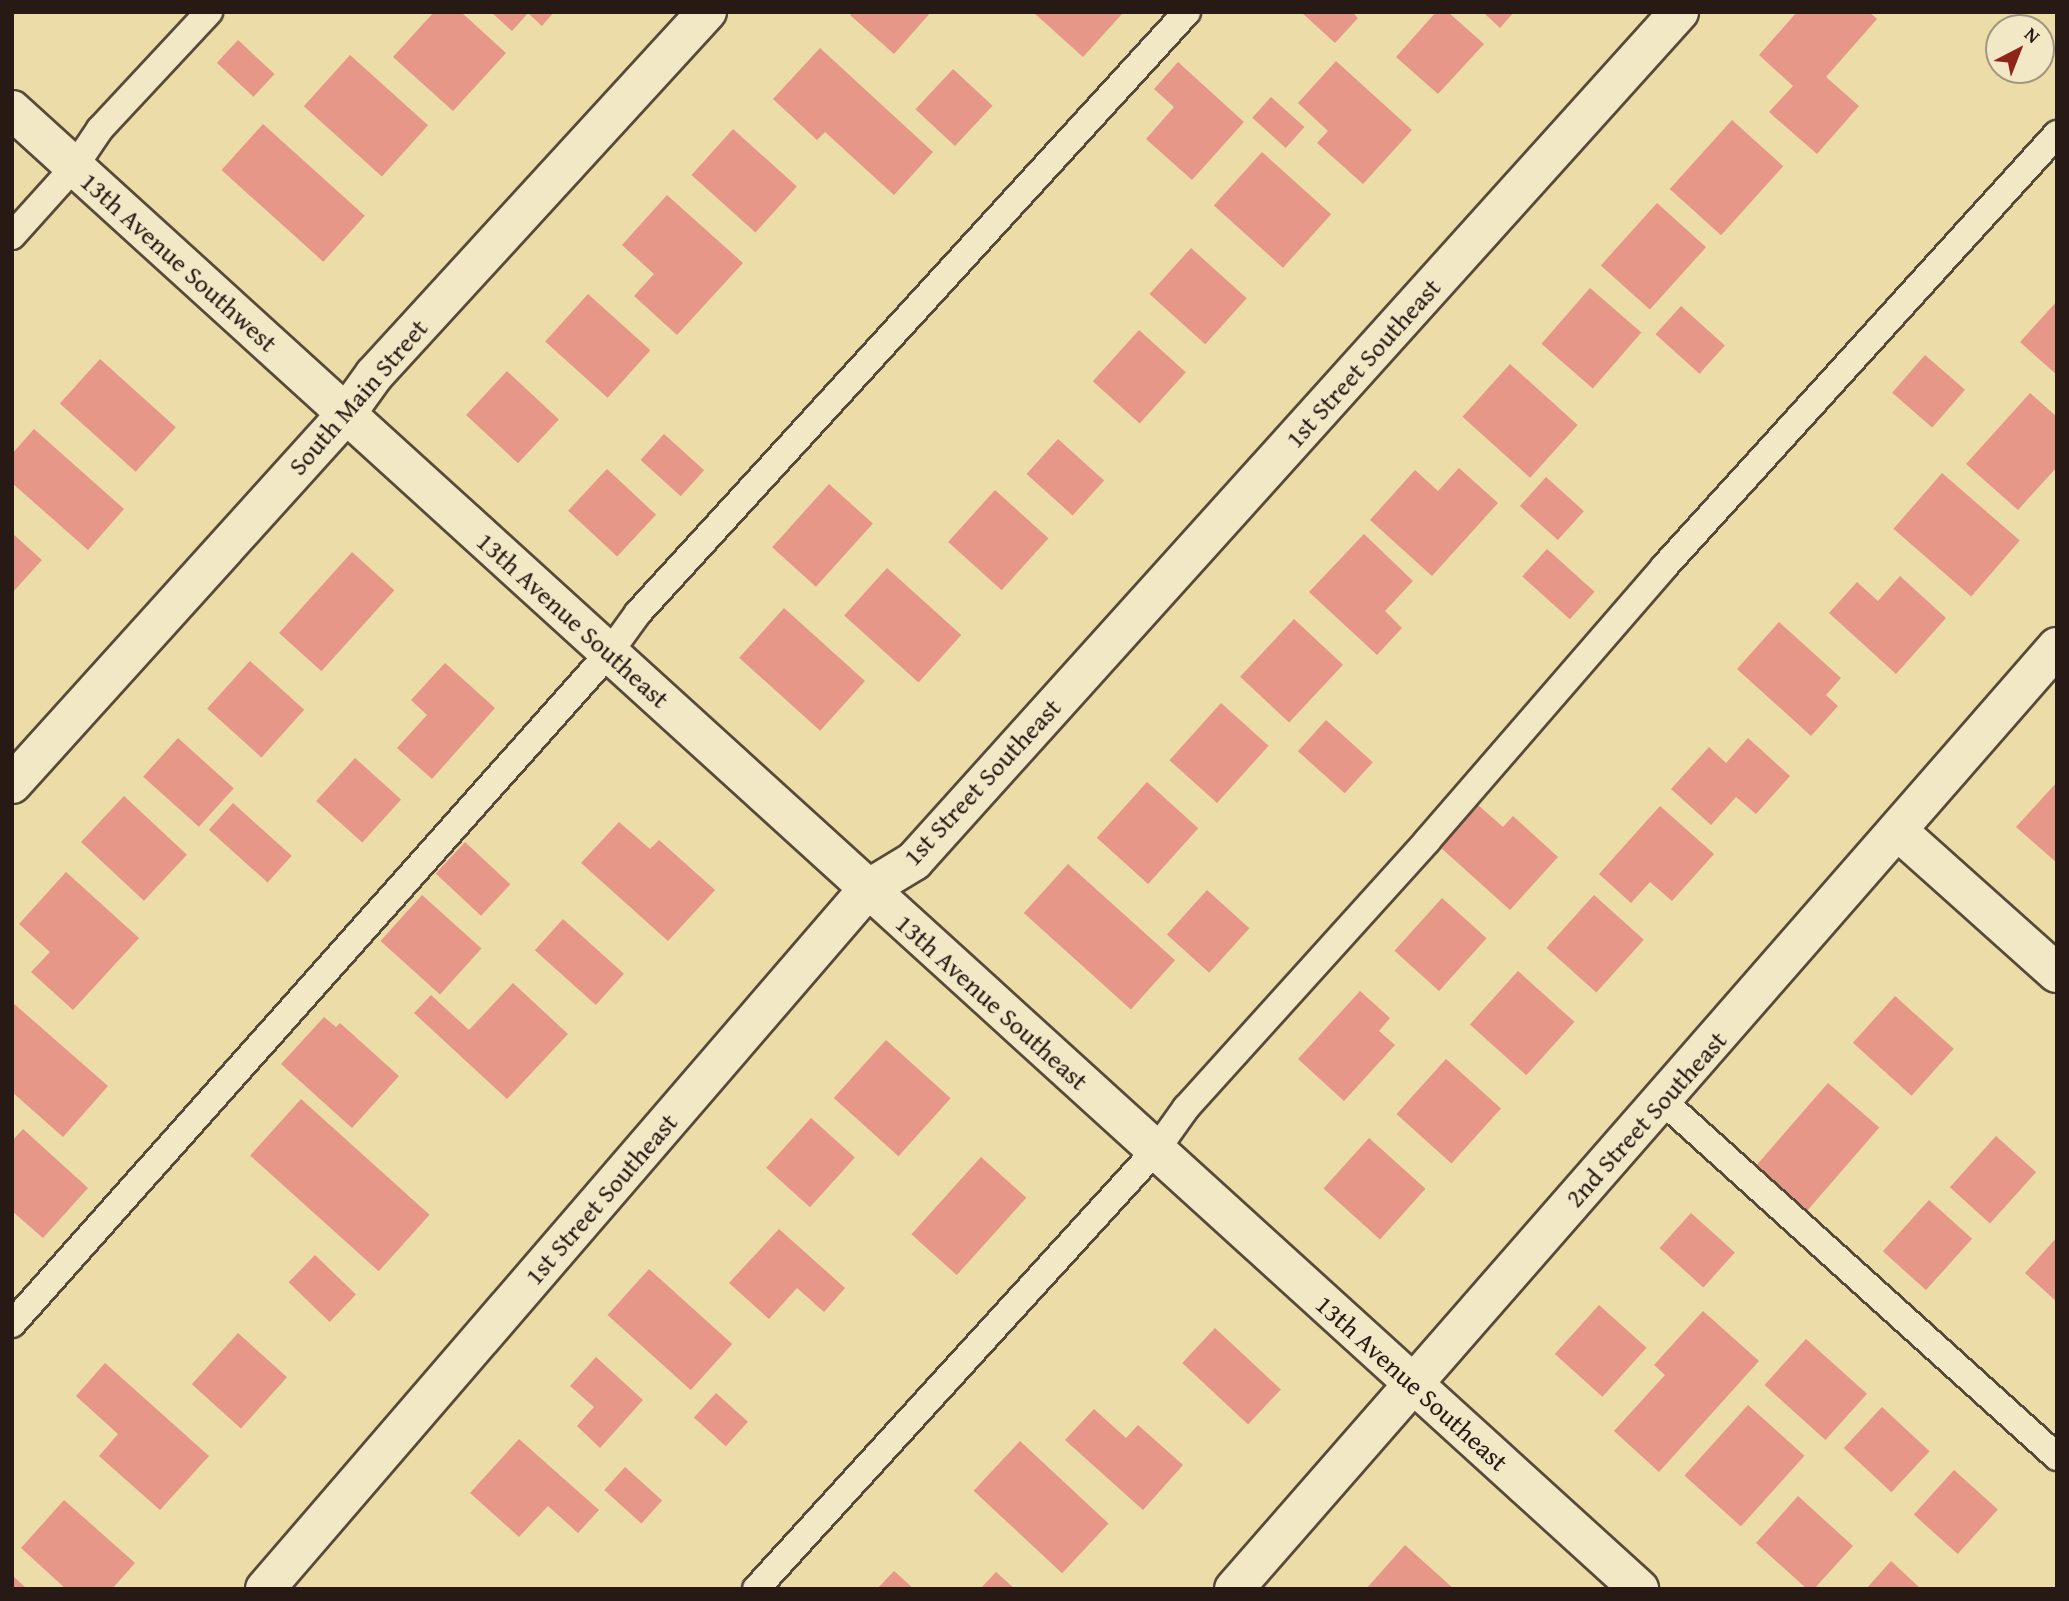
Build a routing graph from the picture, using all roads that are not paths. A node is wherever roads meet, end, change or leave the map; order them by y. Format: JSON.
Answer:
{"nodes":[{"id":1,"x":208,"y":12,"type":"edge"},
{"id":2,"x":706,"y":12,"type":"edge"},
{"id":3,"x":1187,"y":12,"type":"edge"},
{"id":4,"x":1679,"y":12,"type":"edge"},
{"id":5,"x":12,"y":110,"type":"edge"},
{"id":6,"x":2057,"y":134,"type":"edge"},
{"id":7,"x":75,"y":166,"type":"junction"},
{"id":8,"x":12,"y":236,"type":"edge"},
{"id":9,"x":346,"y":414,"type":"junction"},
{"id":10,"x":2057,"y":647,"type":"edge"},
{"id":11,"x":609,"y":653,"type":"junction"},
{"id":12,"x":12,"y":784,"type":"edge"},
{"id":13,"x":1898,"y":831,"type":"junction"},
{"id":14,"x":868,"y":889,"type":"junction"},
{"id":15,"x":2057,"y":973,"type":"edge"},
{"id":16,"x":1663,"y":1101,"type":"junction"},
{"id":17,"x":1156,"y":1150,"type":"junction"},
{"id":18,"x":12,"y":1324,"type":"edge"},
{"id":19,"x":1416,"y":1386,"type":"junction"},
{"id":20,"x":2057,"y":1457,"type":"edge"},
{"id":21,"x":265,"y":1589,"type":"edge"},
{"id":22,"x":756,"y":1589,"type":"edge"},
{"id":23,"x":1234,"y":1589,"type":"edge"},
{"id":24,"x":1639,"y":1589,"type":"edge"}],
"edges":[{"from":1,"to":7,"type":"lane"},
{"from":2,"to":9,"type":"street","name":"South Main Street"},
{"from":3,"to":11,"type":"lane"},
{"from":4,"to":14,"type":"street","name":"1st Street Southeast"},
{"from":5,"to":7,"type":"street","name":"13th Avenue Southwest"},
{"from":6,"to":17,"type":"lane"},
{"from":7,"to":8,"type":"lane"},
{"from":7,"to":9,"type":"street","name":"13th Avenue Southwest"},
{"from":9,"to":11,"type":"street","name":"13th Avenue Southeast"},
{"from":9,"to":12,"type":"street","name":"South Main Street"},
{"from":10,"to":13,"type":"street","name":"2nd Street Southeast"},
{"from":11,"to":14,"type":"street","name":"13th Avenue Southeast"},
{"from":11,"to":18,"type":"lane"},
{"from":13,"to":15,"type":"street"},
{"from":13,"to":16,"type":"street","name":"2nd Street Southeast"},
{"from":14,"to":17,"type":"street","name":"13th Avenue Southeast"},
{"from":14,"to":21,"type":"street","name":"1st Street Southeast"},
{"from":16,"to":19,"type":"street","name":"2nd Street Southeast"},
{"from":16,"to":20,"type":"lane"},
{"from":17,"to":19,"type":"street","name":"13th Avenue Southeast"},
{"from":17,"to":22,"type":"lane"},
{"from":19,"to":23,"type":"street","name":"2nd Street Southeast"},
{"from":19,"to":24,"type":"street","name":"13th Avenue Southeast"}]}
